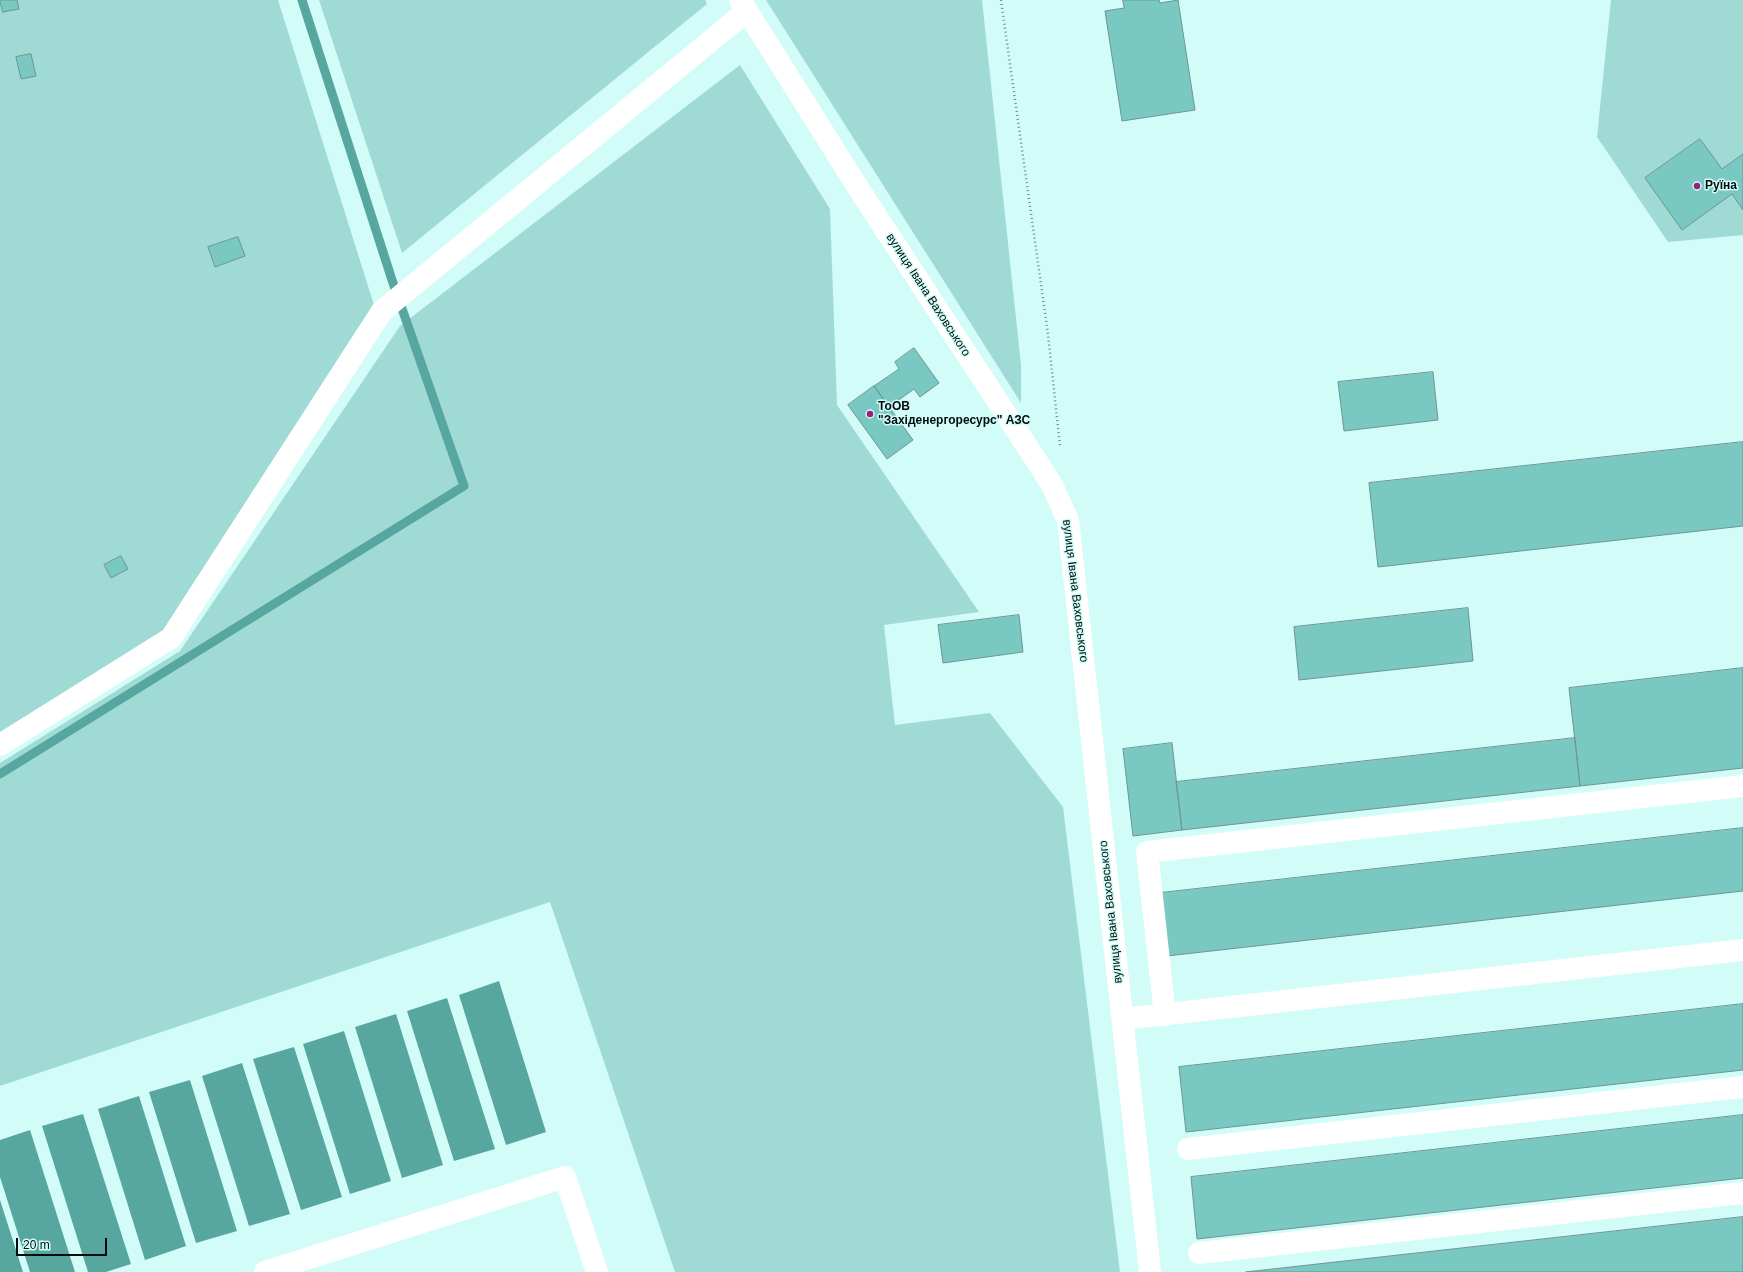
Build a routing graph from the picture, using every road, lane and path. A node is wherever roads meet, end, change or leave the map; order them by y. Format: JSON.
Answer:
{"nodes":[{"id":1,"x":1001,"y":0,"type":"edge"},
{"id":2,"x":744,"y":6,"type":"edge"},
{"id":3,"x":1061,"y":451,"type":"dead end"},
{"id":4,"x":0,"y":746,"type":"edge"},
{"id":5,"x":1743,"y":786,"type":"edge"},
{"id":6,"x":1743,"y":950,"type":"edge"},
{"id":7,"x":1165,"y":1015,"type":"junction"},
{"id":8,"x":1123,"y":1019,"type":"junction"},
{"id":9,"x":1743,"y":1087,"type":"edge"},
{"id":10,"x":1188,"y":1149,"type":"dead end"},
{"id":11,"x":1743,"y":1193,"type":"edge"},
{"id":12,"x":1199,"y":1253,"type":"dead end"},
{"id":13,"x":265,"y":1272,"type":"edge"},
{"id":14,"x":597,"y":1272,"type":"edge"},
{"id":15,"x":1150,"y":1272,"type":"edge"}],
"edges":[{"from":1,"to":3,"type":"path"},
{"from":2,"to":4,"type":"street"},
{"from":2,"to":8,"type":"street","name":"вулиця Івана Ваховського"},
{"from":5,"to":7,"type":"street"},
{"from":6,"to":7,"type":"street"},
{"from":7,"to":8,"type":"street"},
{"from":8,"to":15,"type":"street","name":"вулиця Івана Ваховського"},
{"from":9,"to":10,"type":"street"},
{"from":11,"to":12,"type":"street"},
{"from":13,"to":14,"type":"street"}]}
